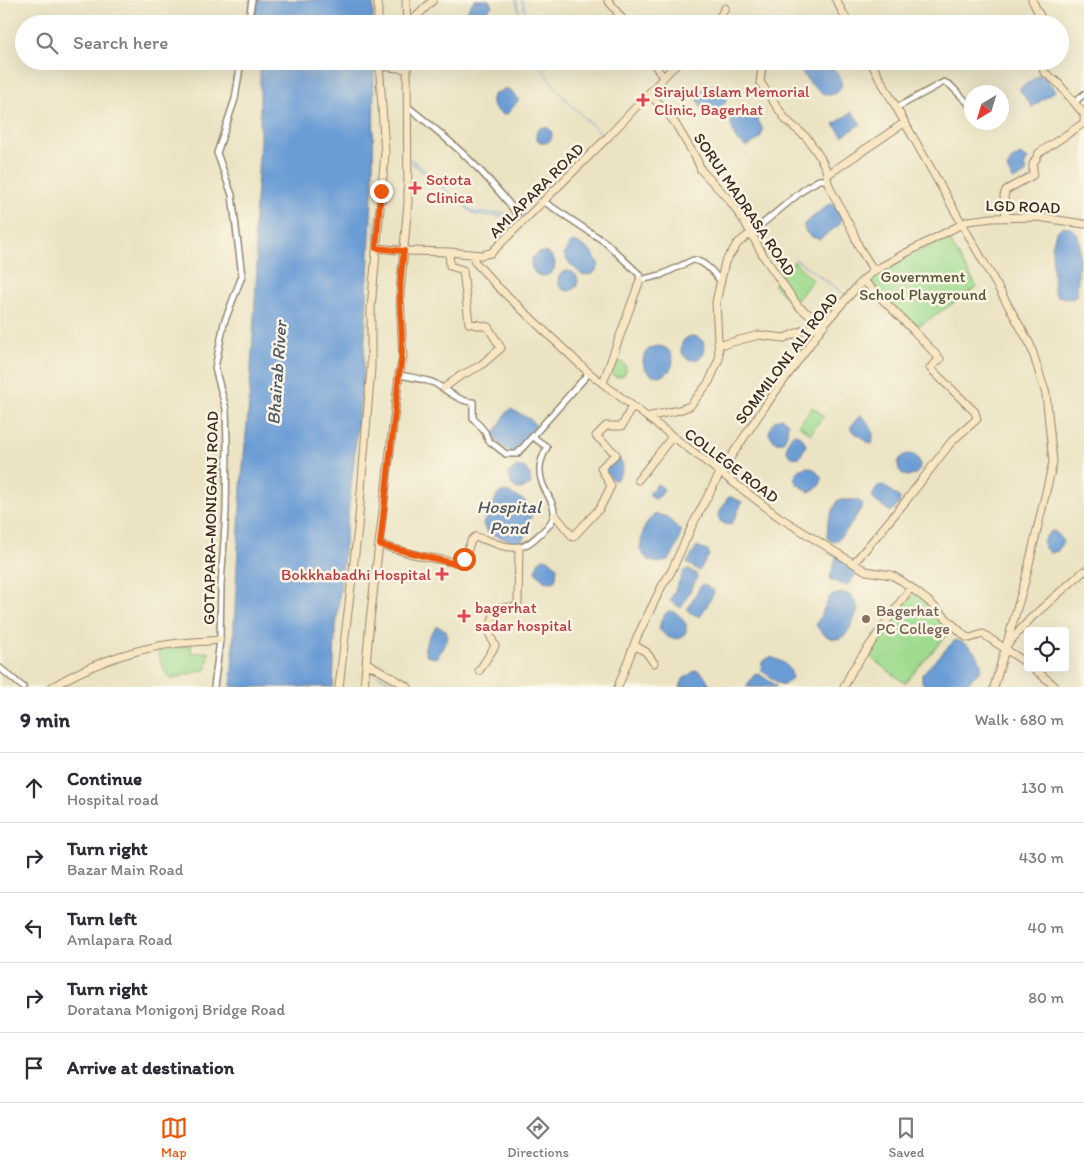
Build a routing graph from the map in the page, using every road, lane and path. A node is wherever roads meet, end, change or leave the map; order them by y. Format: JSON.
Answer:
{"nodes":[{"id":1,"x":252,"y":0,"type":"edge"},
{"id":2,"x":378,"y":0,"type":"edge"},
{"id":3,"x":406,"y":0,"type":"edge"},
{"id":4,"x":433,"y":0,"type":"edge"},
{"id":5,"x":608,"y":0,"type":"edge"},
{"id":6,"x":836,"y":0,"type":"edge"},
{"id":7,"x":1032,"y":0,"type":"edge"},
{"id":8,"x":725,"y":8,"type":"dead end"},
{"id":9,"x":250,"y":15,"type":"edge"},
{"id":10,"x":378,"y":15,"type":"edge"},
{"id":11,"x":407,"y":15,"type":"edge"},
{"id":12,"x":417,"y":15,"type":"edge"},
{"id":13,"x":619,"y":15,"type":"edge"},
{"id":14,"x":721,"y":15,"type":"edge"},
{"id":15,"x":844,"y":15,"type":"edge"},
{"id":16,"x":1040,"y":15,"type":"edge"},
{"id":17,"x":240,"y":70,"type":"edge"},
{"id":18,"x":380,"y":70,"type":"edge"},
{"id":19,"x":407,"y":70,"type":"edge"},
{"id":20,"x":658,"y":70,"type":"edge"},
{"id":21,"x":670,"y":70,"type":"edge"},
{"id":22,"x":762,"y":70,"type":"edge"},
{"id":23,"x":875,"y":70,"type":"edge"},
{"id":24,"x":1043,"y":70,"type":"edge"},
{"id":25,"x":663,"y":78,"type":"junction"},
{"id":26,"x":648,"y":94,"type":"junction"},
{"id":27,"x":1084,"y":94,"type":"edge"},
{"id":28,"x":964,"y":100,"type":"edge"},
{"id":29,"x":1075,"y":102,"type":"junction"},
{"id":30,"x":408,"y":107,"type":"junction"},
{"id":31,"x":896,"y":108,"type":"junction"},
{"id":32,"x":904,"y":123,"type":"junction"},
{"id":33,"x":1084,"y":123,"type":"edge"},
{"id":34,"x":827,"y":177,"type":"junction"},
{"id":35,"x":542,"y":201,"type":"junction"},
{"id":36,"x":517,"y":214,"type":"dead end"},
{"id":37,"x":1006,"y":218,"type":"junction"},
{"id":38,"x":961,"y":224,"type":"junction"},
{"id":39,"x":1084,"y":224,"type":"edge"},
{"id":40,"x":751,"y":232,"type":"junction"},
{"id":41,"x":376,"y":248,"type":"junction"},
{"id":42,"x":404,"y":251,"type":"junction"},
{"id":43,"x":449,"y":252,"type":"junction"},
{"id":44,"x":472,"y":254,"type":"junction"},
{"id":45,"x":874,"y":271,"type":"junction"},
{"id":46,"x":640,"y":280,"type":"junction"},
{"id":47,"x":863,"y":280,"type":"junction"},
{"id":48,"x":720,"y":282,"type":"junction"},
{"id":49,"x":825,"y":323,"type":"junction"},
{"id":50,"x":718,"y":343,"type":"junction"},
{"id":51,"x":589,"y":373,"type":"junction"},
{"id":52,"x":399,"y":375,"type":"junction"},
{"id":53,"x":603,"y":383,"type":"junction"},
{"id":54,"x":444,"y":388,"type":"junction"},
{"id":55,"x":632,"y":406,"type":"junction"},
{"id":56,"x":647,"y":417,"type":"junction"},
{"id":57,"x":533,"y":437,"type":"junction"},
{"id":58,"x":672,"y":437,"type":"junction"},
{"id":59,"x":720,"y":473,"type":"junction"},
{"id":60,"x":638,"y":480,"type":"dead end"},
{"id":61,"x":554,"y":516,"type":"junction"},
{"id":62,"x":380,"y":545,"type":"junction"},
{"id":63,"x":518,"y":548,"type":"junction"},
{"id":64,"x":854,"y":563,"type":"junction"},
{"id":65,"x":1084,"y":571,"type":"edge"},
{"id":66,"x":910,"y":587,"type":"junction"},
{"id":67,"x":220,"y":640,"type":"junction"},
{"id":68,"x":634,"y":645,"type":"junction"},
{"id":69,"x":1004,"y":648,"type":"junction"},
{"id":70,"x":1024,"y":661,"type":"edge"},
{"id":71,"x":367,"y":663,"type":"junction"},
{"id":72,"x":654,"y":663,"type":"dead end"},
{"id":73,"x":0,"y":668,"type":"edge"},
{"id":74,"x":479,"y":671,"type":"dead end"},
{"id":75,"x":1038,"y":672,"type":"edge"},
{"id":76,"x":23,"y":687,"type":"edge"},
{"id":77,"x":52,"y":687,"type":"edge"},
{"id":78,"x":214,"y":687,"type":"edge"},
{"id":79,"x":339,"y":687,"type":"edge"},
{"id":80,"x":364,"y":687,"type":"edge"},
{"id":81,"x":408,"y":687,"type":"edge"},
{"id":82,"x":618,"y":687,"type":"edge"},
{"id":83,"x":844,"y":687,"type":"edge"},
{"id":84,"x":994,"y":687,"type":"edge"},
{"id":85,"x":1056,"y":687,"type":"edge"}],
"edges":[{"from":1,"to":9,"type":"street"},
{"from":2,"to":10,"type":"street"},
{"from":3,"to":11,"type":"street"},
{"from":4,"to":12,"type":"street"},
{"from":5,"to":13,"type":"street"},
{"from":6,"to":15,"type":"street"},
{"from":7,"to":16,"type":"street"},
{"from":8,"to":14,"type":"street"},
{"from":17,"to":67,"type":"street","name":"GOTAPARA-MONIGANJ ROAD"},
{"from":18,"to":41,"type":"street"},
{"from":19,"to":30,"type":"street"},
{"from":20,"to":25,"type":"street"},
{"from":21,"to":25,"type":"street","name":"AMLAPARA ROAD"},
{"from":22,"to":34,"type":"street"},
{"from":23,"to":31,"type":"street"},
{"from":24,"to":29,"type":"street"},
{"from":25,"to":26,"type":"street","name":"AMLAPARA ROAD"},
{"from":26,"to":35,"type":"street","name":"AMLAPARA ROAD"},
{"from":26,"to":40,"type":"street","name":"SORUI MADRASA ROAD"},
{"from":27,"to":29,"type":"street"},
{"from":28,"to":31,"type":"street"},
{"from":29,"to":33,"type":"street"},
{"from":30,"to":36,"type":"street"},
{"from":30,"to":42,"type":"street"},
{"from":31,"to":32,"type":"street"},
{"from":32,"to":34,"type":"street"},
{"from":32,"to":38,"type":"street"},
{"from":33,"to":37,"type":"street"},
{"from":34,"to":40,"type":"street"},
{"from":34,"to":45,"type":"street"},
{"from":35,"to":44,"type":"street","name":"AMLAPARA ROAD"},
{"from":35,"to":46,"type":"street"},
{"from":37,"to":38,"type":"street","name":"LGD ROAD"},
{"from":37,"to":39,"type":"street","name":"LGD ROAD"},
{"from":38,"to":45,"type":"street","name":"SOMMILONI ALI ROAD"},
{"from":38,"to":69,"type":"street"},
{"from":40,"to":48,"type":"street"},
{"from":40,"to":49,"type":"street","name":"SORUI MADRASA ROAD"},
{"from":41,"to":42,"type":"street","name":"AMLAPARA ROAD"},
{"from":41,"to":79,"type":"street"},
{"from":42,"to":43,"type":"street","name":"AMLAPARA ROAD"},
{"from":42,"to":52,"type":"street"},
{"from":43,"to":44,"type":"street","name":"AMLAPARA ROAD"},
{"from":43,"to":54,"type":"street"},
{"from":44,"to":51,"type":"street","name":"COLLEGE ROAD"},
{"from":45,"to":47,"type":"street","name":"SOMMILONI ALI ROAD"},
{"from":46,"to":48,"type":"street"},
{"from":46,"to":53,"type":"street"},
{"from":47,"to":49,"type":"street","name":"SOMMILONI ALI ROAD"},
{"from":47,"to":64,"type":"street"},
{"from":48,"to":50,"type":"street"},
{"from":49,"to":50,"type":"street"},
{"from":49,"to":59,"type":"street","name":"SOMMILONI ALI ROAD"},
{"from":50,"to":56,"type":"street"},
{"from":51,"to":53,"type":"street","name":"COLLEGE ROAD"},
{"from":51,"to":57,"type":"street"},
{"from":52,"to":54,"type":"street"},
{"from":52,"to":62,"type":"street"},
{"from":53,"to":55,"type":"street","name":"COLLEGE ROAD"},
{"from":54,"to":57,"type":"street"},
{"from":55,"to":56,"type":"street","name":"COLLEGE ROAD"},
{"from":55,"to":61,"type":"street"},
{"from":56,"to":58,"type":"street","name":"COLLEGE ROAD"},
{"from":57,"to":61,"type":"street"},
{"from":58,"to":59,"type":"street","name":"COLLEGE ROAD"},
{"from":58,"to":60,"type":"street"},
{"from":59,"to":64,"type":"street","name":"COLLEGE ROAD"},
{"from":59,"to":68,"type":"street","name":"SOMMILONI ALI ROAD"},
{"from":61,"to":63,"type":"street"},
{"from":62,"to":63,"type":"street"},
{"from":62,"to":71,"type":"street"},
{"from":63,"to":74,"type":"street"},
{"from":64,"to":66,"type":"street","name":"COLLEGE ROAD"},
{"from":65,"to":69,"type":"street"},
{"from":66,"to":69,"type":"street","name":"COLLEGE ROAD"},
{"from":66,"to":83,"type":"street"},
{"from":67,"to":77,"type":"street"},
{"from":67,"to":78,"type":"street","name":"GOTAPARA-MONIGANJ ROAD"},
{"from":68,"to":72,"type":"street"},
{"from":68,"to":82,"type":"street","name":"SOMMILONI ALI ROAD"},
{"from":69,"to":70,"type":"street"},
{"from":69,"to":84,"type":"street"},
{"from":71,"to":80,"type":"street"},
{"from":71,"to":81,"type":"street"},
{"from":73,"to":76,"type":"street"},
{"from":75,"to":85,"type":"street"}]}
